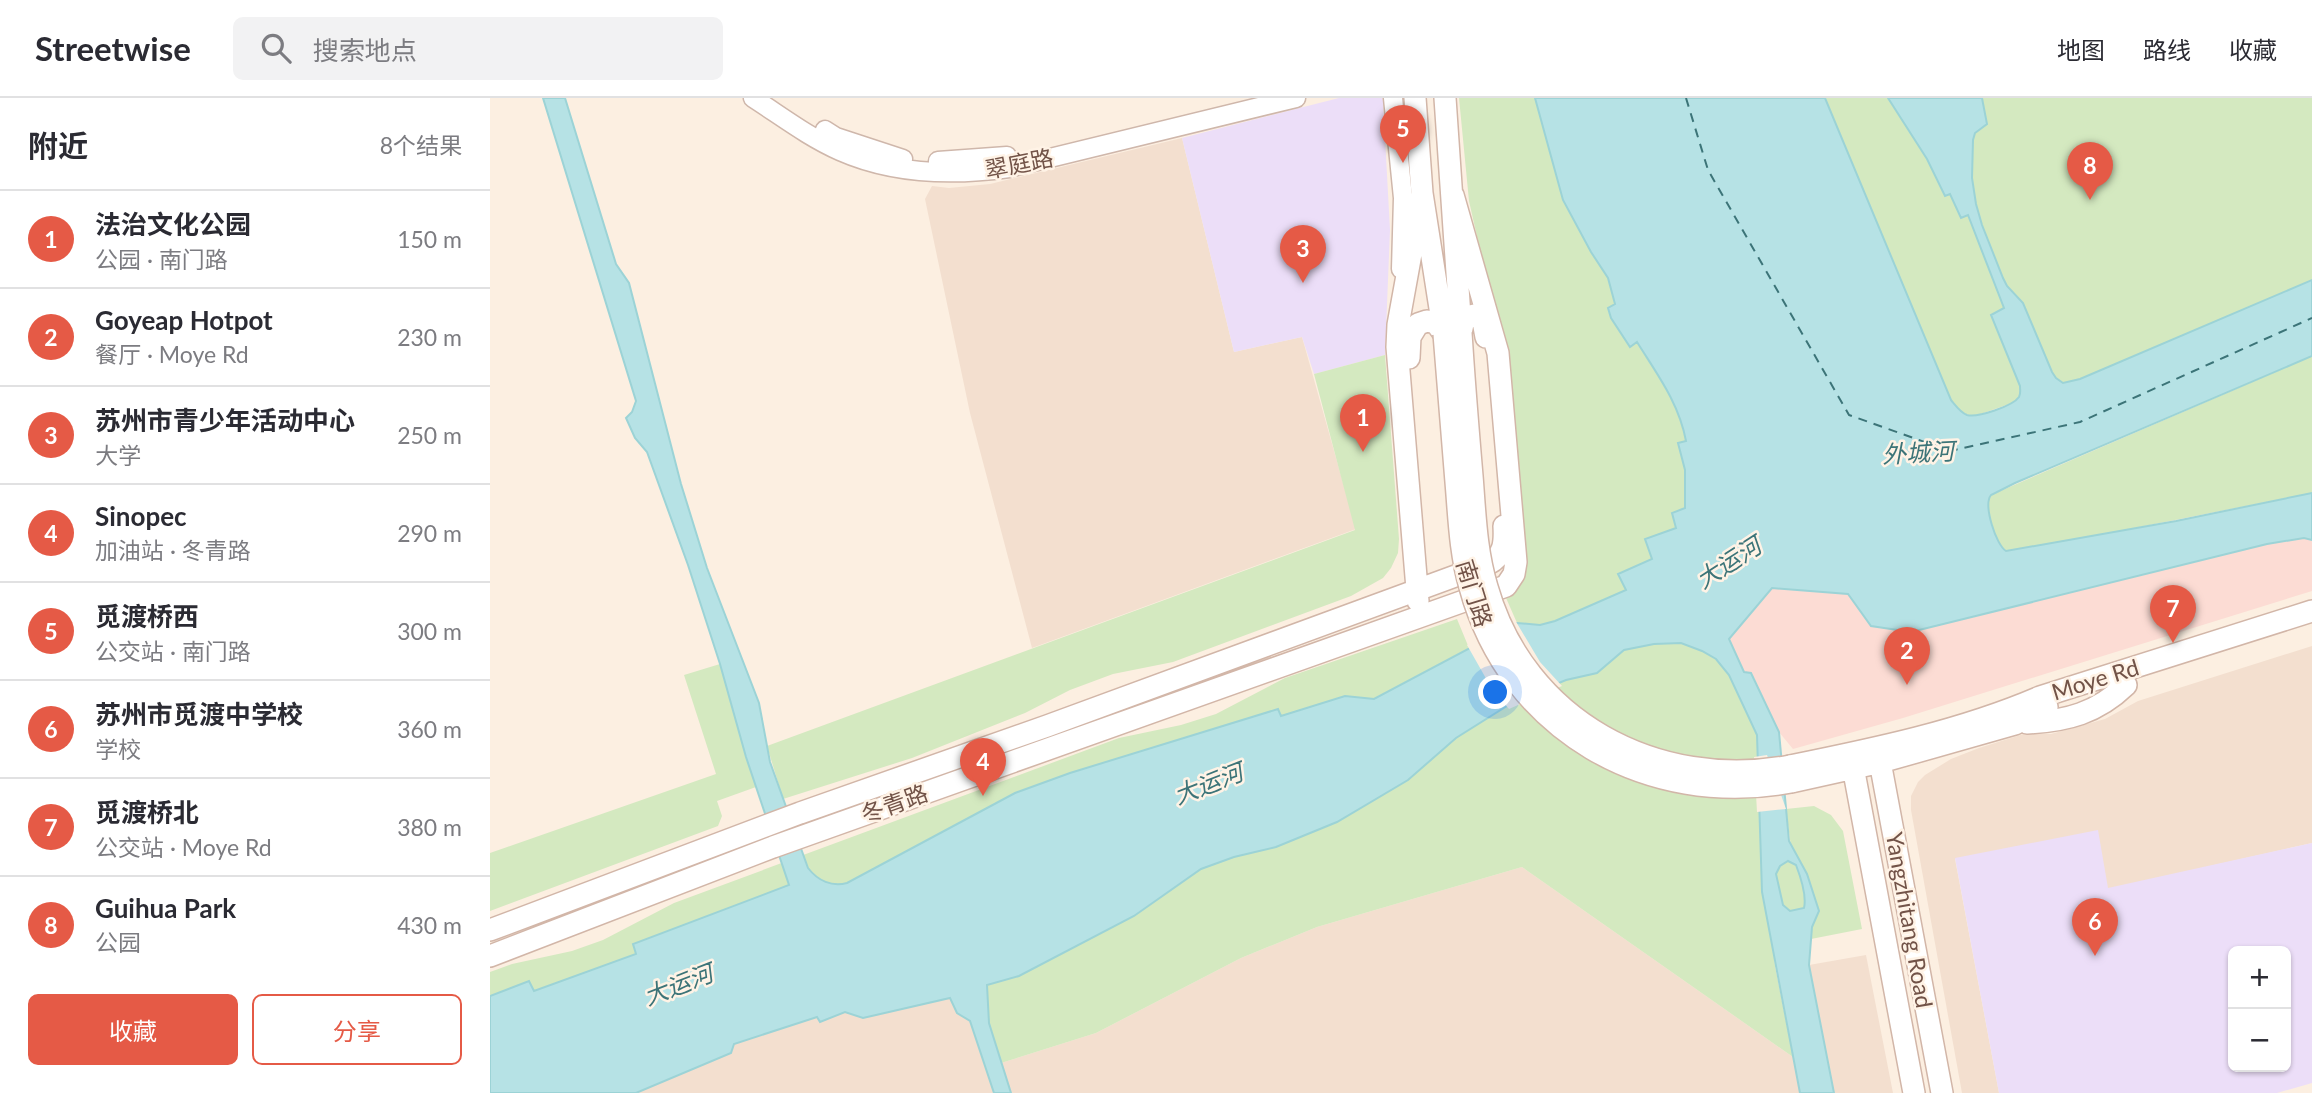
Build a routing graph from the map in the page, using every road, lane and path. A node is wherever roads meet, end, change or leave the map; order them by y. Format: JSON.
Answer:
{"nodes":[{"id":1,"x":753,"y":98,"type":"edge"},
{"id":2,"x":772,"y":98,"type":"edge"},
{"id":3,"x":1245,"y":98,"type":"edge"},
{"id":4,"x":1296,"y":98,"type":"edge"},
{"id":5,"x":1394,"y":98,"type":"edge"},
{"id":6,"x":1415,"y":98,"type":"edge"},
{"id":7,"x":1445,"y":98,"type":"edge"},
{"id":8,"x":1422,"y":193,"type":"junction"},
{"id":9,"x":1453,"y":195,"type":"junction"},
{"id":10,"x":1398,"y":325,"type":"junction"},
{"id":11,"x":1452,"y":334,"type":"junction"},
{"id":12,"x":1422,"y":588,"type":"junction"},
{"id":13,"x":2312,"y":611,"type":"edge"},
{"id":14,"x":1426,"y":616,"type":"junction"},
{"id":15,"x":2312,"y":625,"type":"edge"},
{"id":16,"x":1879,"y":755,"type":"junction"},
{"id":17,"x":1852,"y":762,"type":"junction"},
{"id":18,"x":769,"y":837,"type":"junction"},
{"id":19,"x":490,"y":930,"type":"edge"},
{"id":20,"x":490,"y":956,"type":"edge"},
{"id":21,"x":1914,"y":1093,"type":"edge"},
{"id":22,"x":1942,"y":1093,"type":"edge"}],
"edges":[{"from":1,"to":4,"type":"street","name":"翠庭路"},
{"from":2,"to":3,"type":"street","name":"翠庭路"},
{"from":5,"to":10,"type":"street"},
{"from":6,"to":8,"type":"main road","name":"南门路"},
{"from":7,"to":9,"type":"main road","name":"南门路"},
{"from":8,"to":10,"type":"main road"},
{"from":8,"to":11,"type":"main road","name":"南门路"},
{"from":9,"to":11,"type":"main road","name":"南门路"},
{"from":9,"to":14,"type":"main road","name":"冬青路"},
{"from":10,"to":12,"type":"main road"},
{"from":11,"to":12,"type":"main road"},
{"from":11,"to":12,"type":"main road","name":"冬青路"},
{"from":11,"to":17,"type":"main road","name":"南门路","bridge":true},
{"from":12,"to":14,"type":"main road"},
{"from":12,"to":18,"type":"main road","name":"冬青路"},
{"from":13,"to":16,"type":"main road","name":"Moye Rd"},
{"from":14,"to":18,"type":"main road","name":"冬青路"},
{"from":15,"to":16,"type":"main road","name":"Moye Rd"},
{"from":16,"to":17,"type":"main road","name":"南门路"},
{"from":16,"to":22,"type":"main road","name":"Yangzhitang Road"},
{"from":17,"to":21,"type":"main road","name":"Yangzhitang Road"},
{"from":18,"to":19,"type":"main road","name":"冬青路"},
{"from":18,"to":20,"type":"main road","name":"冬青路"}]}
